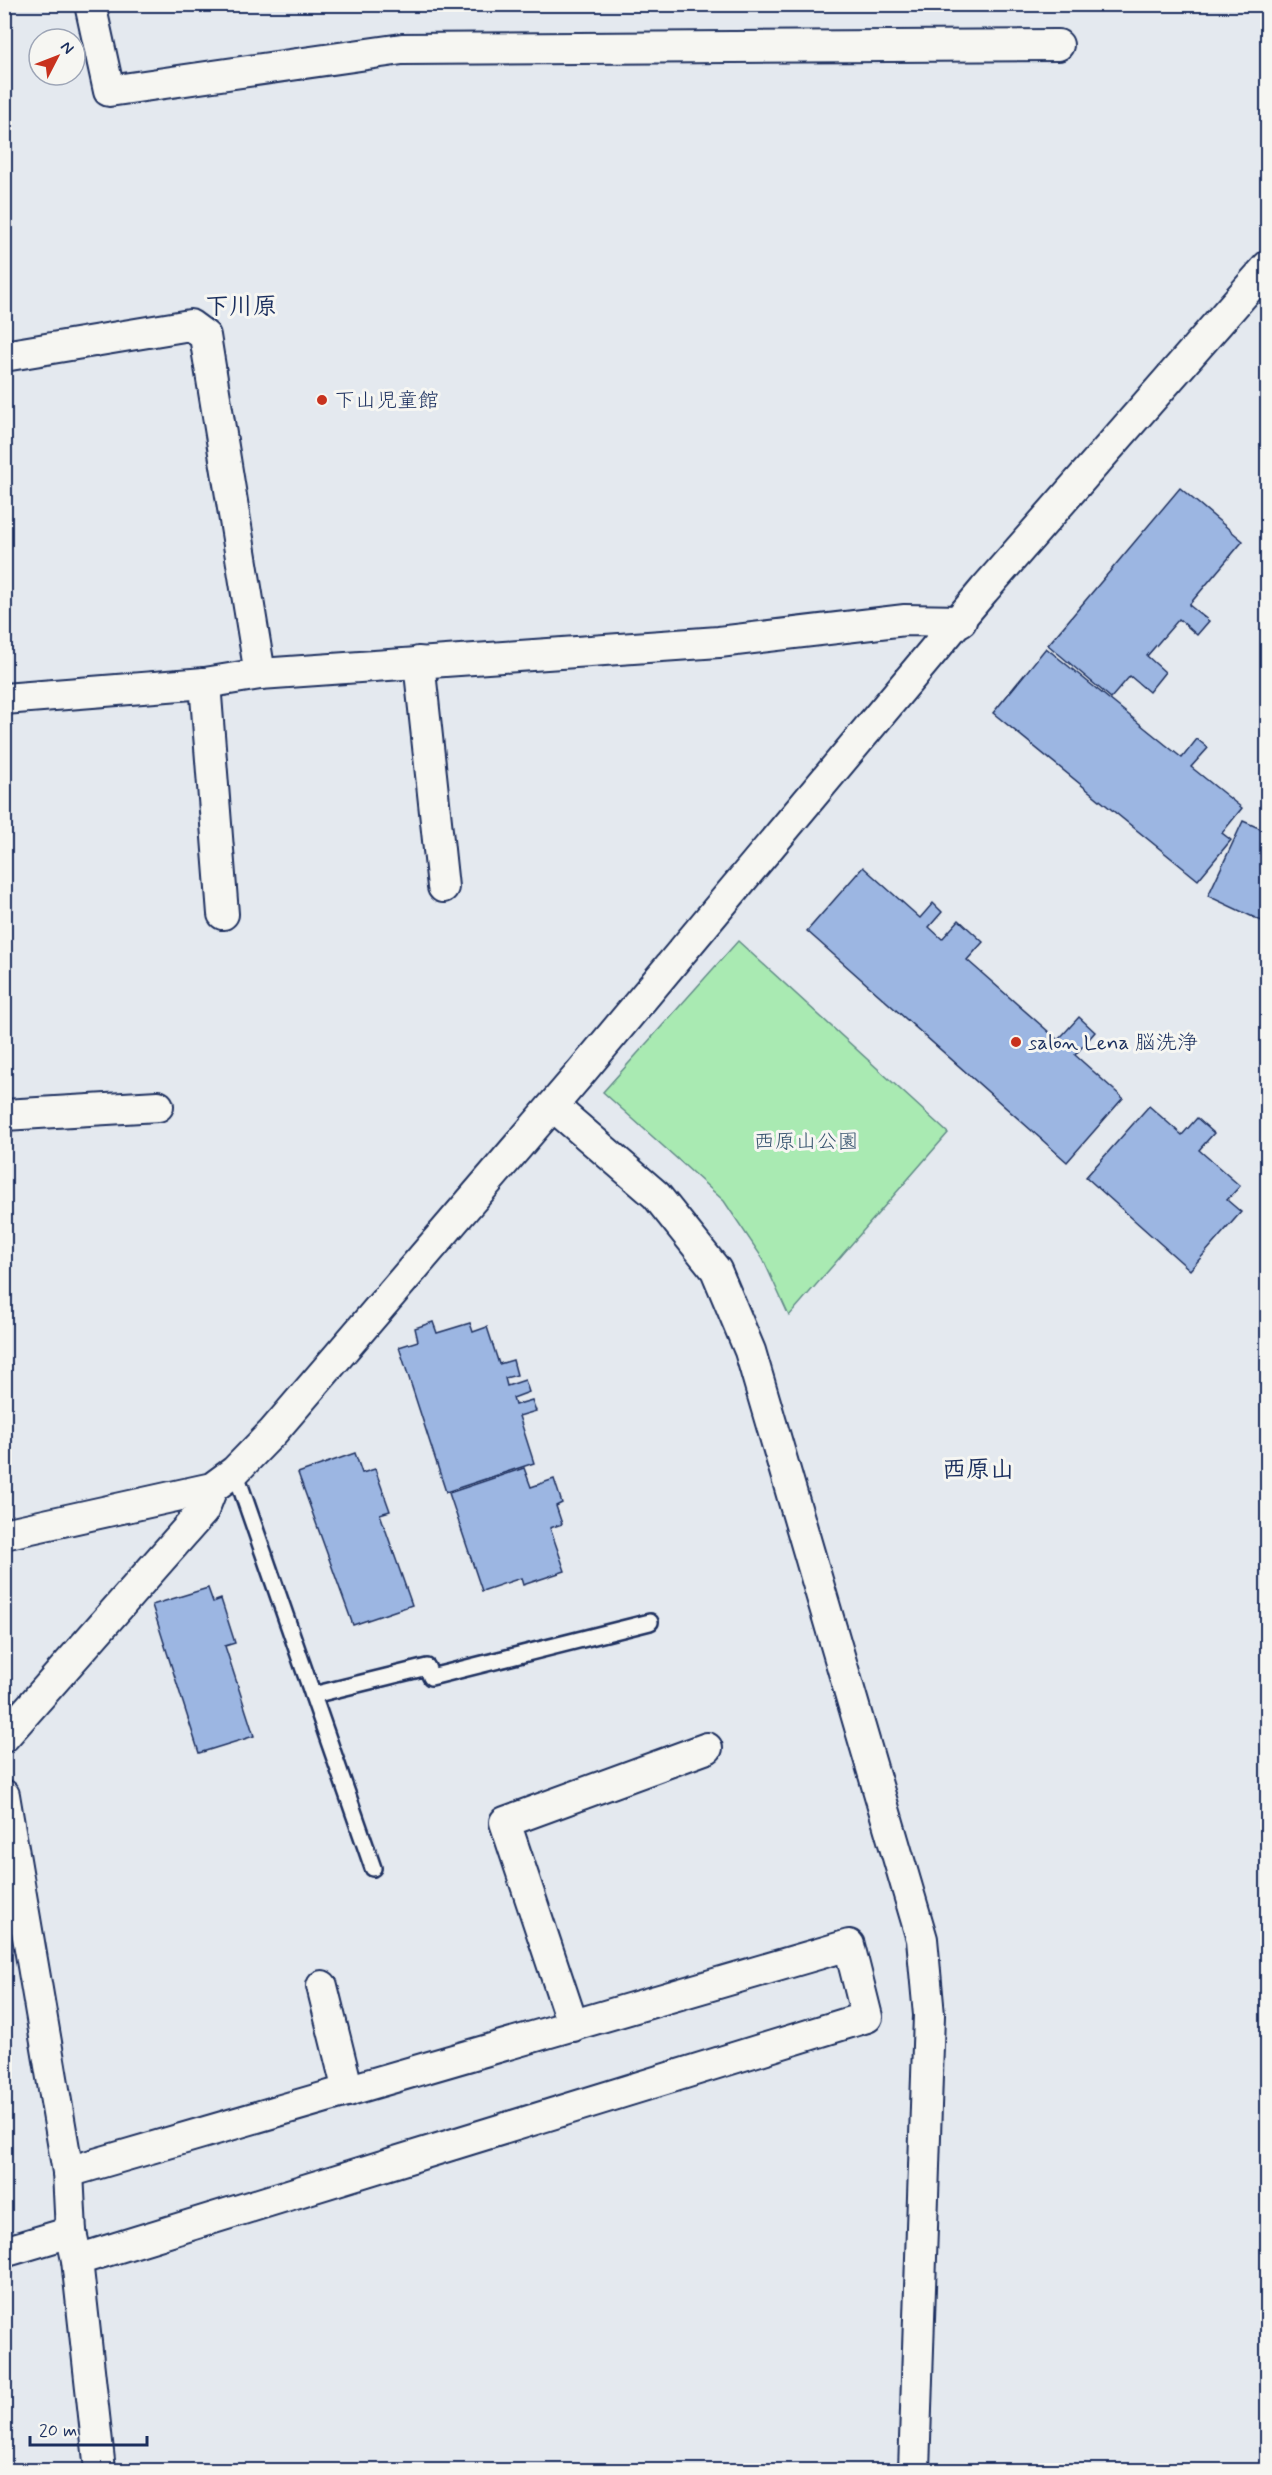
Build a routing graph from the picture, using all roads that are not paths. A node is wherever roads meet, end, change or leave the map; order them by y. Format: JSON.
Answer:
{"nodes":[{"id":1,"x":90,"y":4,"type":"edge"},
{"id":2,"x":1058,"y":45,"type":"dead end"},
{"id":3,"x":1268,"y":266,"type":"edge"},
{"id":4,"x":4,"y":356,"type":"edge"},
{"id":5,"x":961,"y":621,"type":"junction"},
{"id":6,"x":419,"y":662,"type":"junction"},
{"id":7,"x":260,"y":674,"type":"junction"},
{"id":8,"x":206,"y":683,"type":"junction"},
{"id":9,"x":4,"y":699,"type":"edge"},
{"id":10,"x":443,"y":887,"type":"dead end"},
{"id":11,"x":223,"y":914,"type":"dead end"},
{"id":12,"x":158,"y":1106,"type":"dead end"},
{"id":13,"x":553,"y":1106,"type":"junction"},
{"id":14,"x":4,"y":1115,"type":"edge"},
{"id":15,"x":224,"y":1480,"type":"junction"},
{"id":16,"x":4,"y":1534,"type":"edge"},
{"id":17,"x":650,"y":1622,"type":"dead end"},
{"id":18,"x":313,"y":1695,"type":"junction"},
{"id":19,"x":4,"y":1737,"type":"edge"},
{"id":20,"x":707,"y":1748,"type":"dead end"},
{"id":21,"x":4,"y":1795,"type":"edge"},
{"id":22,"x":373,"y":1868,"type":"dead end"},
{"id":23,"x":322,"y":1986,"type":"dead end"},
{"id":24,"x":573,"y":2026,"type":"junction"},
{"id":25,"x":348,"y":2091,"type":"junction"},
{"id":26,"x":68,"y":2172,"type":"junction"},
{"id":27,"x":74,"y":2246,"type":"junction"},
{"id":28,"x":4,"y":2252,"type":"edge"},
{"id":29,"x":100,"y":2470,"type":"edge"},
{"id":30,"x":914,"y":2470,"type":"edge"}],
"edges":[{"from":1,"to":2,"type":"street"},
{"from":3,"to":5,"type":"street"},
{"from":4,"to":7,"type":"street"},
{"from":5,"to":6,"type":"street"},
{"from":5,"to":13,"type":"street"},
{"from":6,"to":7,"type":"street"},
{"from":6,"to":10,"type":"street"},
{"from":7,"to":8,"type":"street"},
{"from":8,"to":9,"type":"street"},
{"from":8,"to":11,"type":"street"},
{"from":12,"to":14,"type":"street"},
{"from":13,"to":15,"type":"street"},
{"from":13,"to":30,"type":"street"},
{"from":15,"to":16,"type":"street"},
{"from":15,"to":18,"type":"lane"},
{"from":15,"to":19,"type":"street"},
{"from":17,"to":18,"type":"lane"},
{"from":18,"to":22,"type":"lane"},
{"from":20,"to":24,"type":"street"},
{"from":21,"to":26,"type":"street"},
{"from":23,"to":25,"type":"street"},
{"from":24,"to":25,"type":"street"},
{"from":24,"to":27,"type":"street"},
{"from":25,"to":26,"type":"street"},
{"from":26,"to":27,"type":"street"},
{"from":27,"to":28,"type":"street"},
{"from":27,"to":29,"type":"street"}]}
